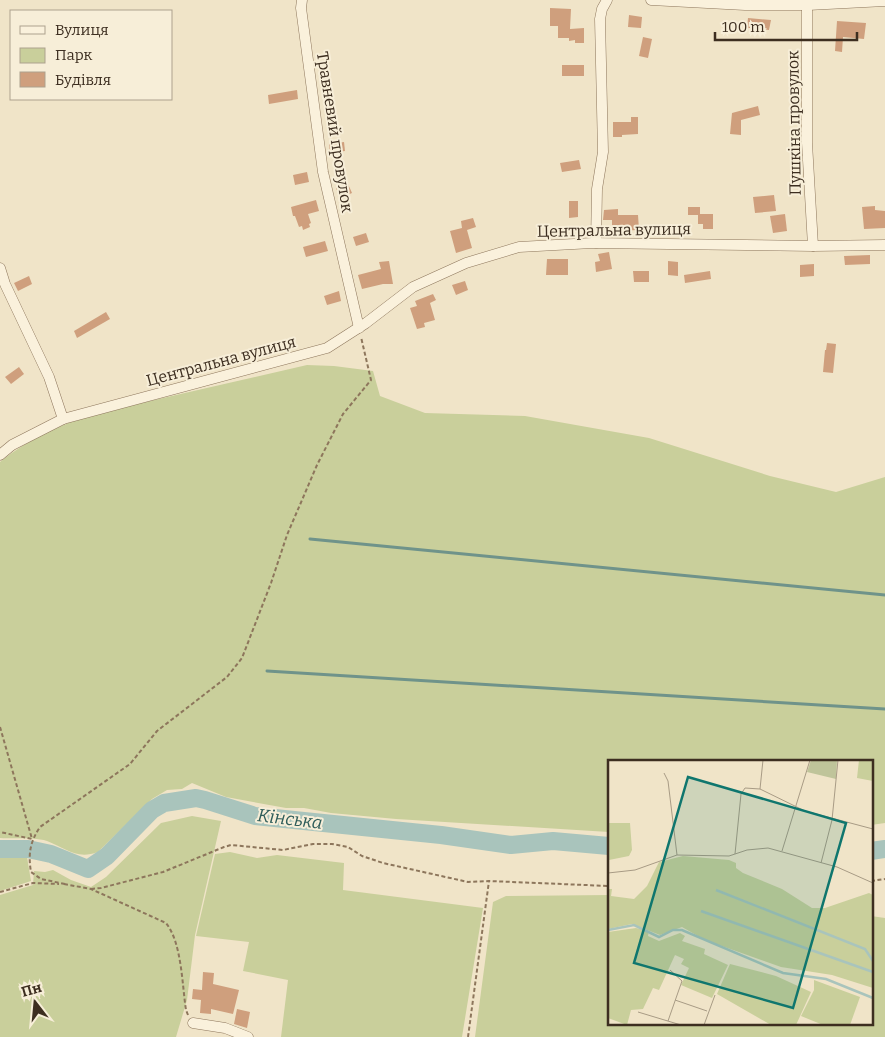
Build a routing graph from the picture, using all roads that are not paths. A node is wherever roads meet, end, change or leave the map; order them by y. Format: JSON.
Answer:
{"nodes":[{"id":1,"x":302,"y":0,"type":"edge"},
{"id":2,"x":607,"y":0,"type":"edge"},
{"id":3,"x":651,"y":0,"type":"edge"},
{"id":4,"x":885,"y":1,"type":"edge"},
{"id":5,"x":808,"y":2,"type":"edge"},
{"id":6,"x":596,"y":243,"type":"junction"},
{"id":7,"x":885,"y":245,"type":"edge"},
{"id":8,"x":813,"y":246,"type":"junction"},
{"id":9,"x":0,"y":268,"type":"edge"},
{"id":10,"x":359,"y":327,"type":"junction"},
{"id":11,"x":63,"y":419,"type":"junction"},
{"id":12,"x":0,"y":455,"type":"edge"},
{"id":13,"x":193,"y":1023,"type":"road end"},
{"id":14,"x":248,"y":1037,"type":"edge"}],
"edges":[{"from":1,"to":10,"type":"street","name":"Травневий провулок"},
{"from":2,"to":6,"type":"street"},
{"from":3,"to":5,"type":"street"},
{"from":4,"to":5,"type":"street"},
{"from":5,"to":8,"type":"street","name":"Пушкіна провулок"},
{"from":6,"to":8,"type":"street","name":"Центральна вулиця"},
{"from":6,"to":10,"type":"street","name":"Центральна вулиця"},
{"from":7,"to":8,"type":"street","name":"Центральна вулиця"},
{"from":9,"to":11,"type":"street"},
{"from":10,"to":11,"type":"street","name":"Центральна вулиця"},
{"from":11,"to":12,"type":"street","name":"Центральна вулиця"},
{"from":13,"to":14,"type":"street"}]}
